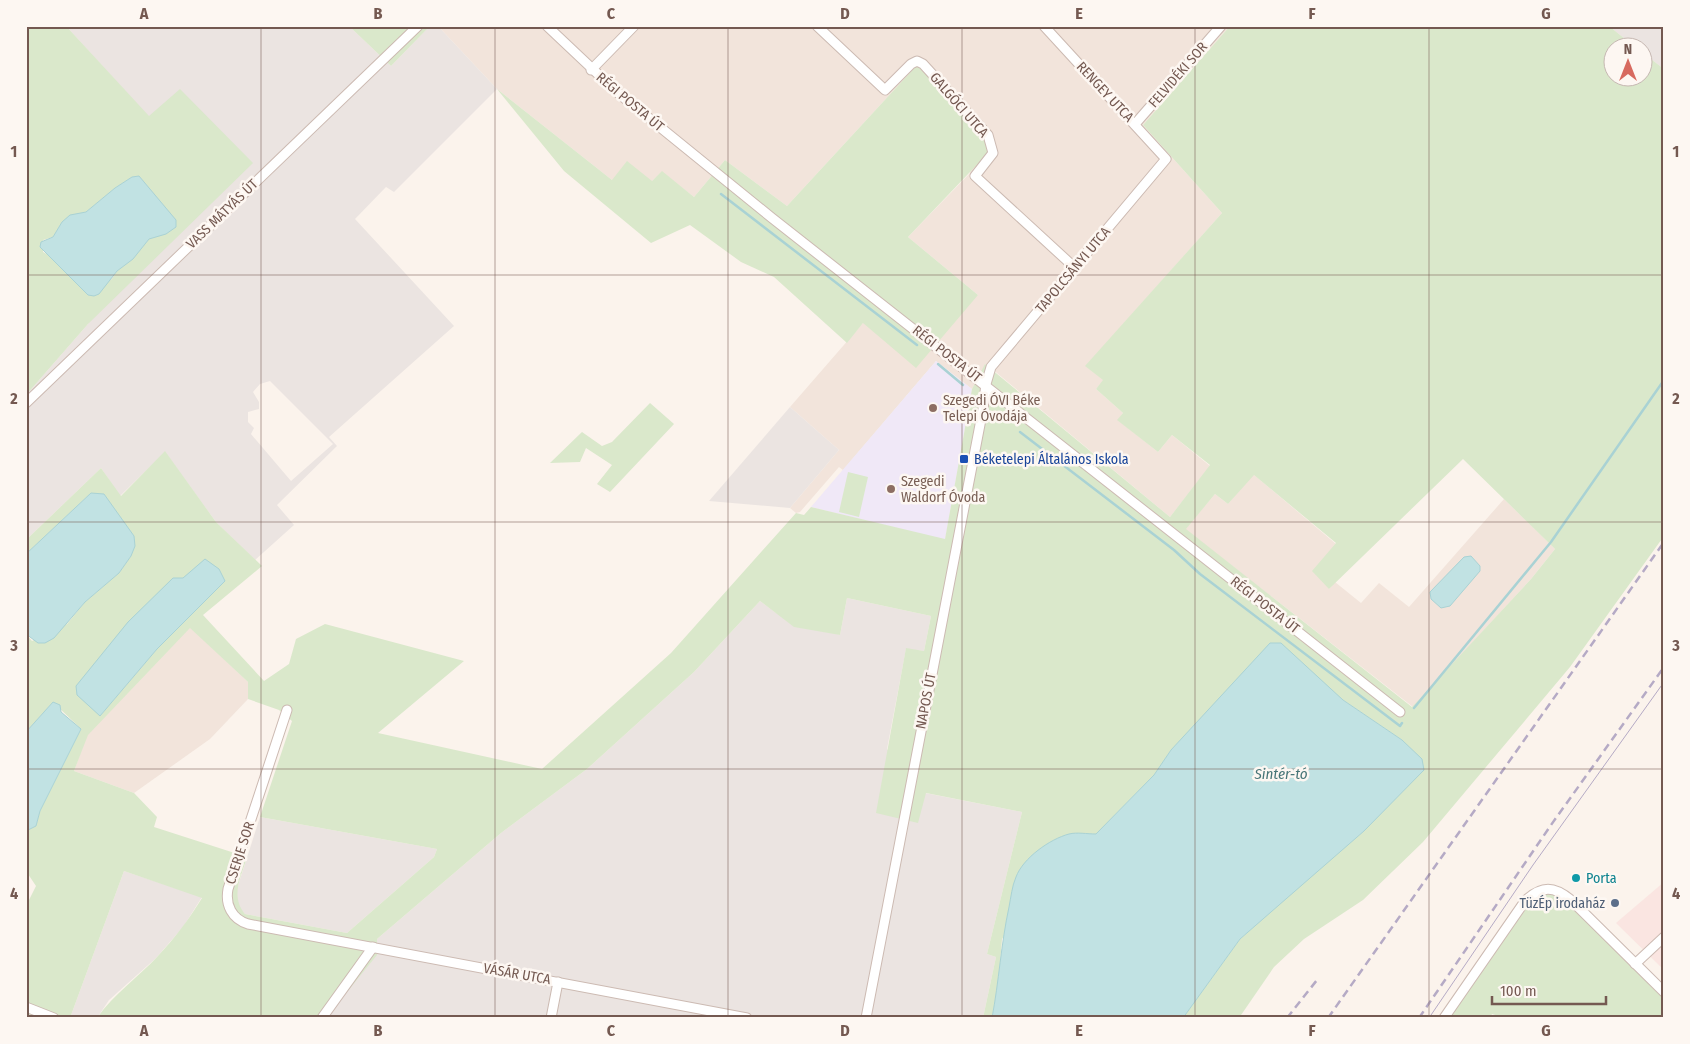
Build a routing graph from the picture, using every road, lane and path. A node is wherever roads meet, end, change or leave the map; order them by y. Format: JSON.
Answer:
{"nodes":[{"id":1,"x":418,"y":26,"type":"edge"},
{"id":2,"x":547,"y":26,"type":"edge"},
{"id":3,"x":634,"y":26,"type":"edge"},
{"id":4,"x":817,"y":26,"type":"edge"},
{"id":5,"x":1044,"y":26,"type":"edge"},
{"id":6,"x":1221,"y":26,"type":"edge"},
{"id":7,"x":591,"y":70,"type":"junction"},
{"id":8,"x":1134,"y":124,"type":"junction"},
{"id":9,"x":1166,"y":159,"type":"joint"},
{"id":10,"x":1074,"y":267,"type":"junction"},
{"id":11,"x":986,"y":384,"type":"junction"},
{"id":12,"x":26,"y":403,"type":"edge"},
{"id":13,"x":287,"y":710,"type":"dead end"},
{"id":14,"x":1400,"y":712,"type":"dead end"},
{"id":15,"x":1664,"y":937,"type":"edge"},
{"id":16,"x":373,"y":947,"type":"junction"},
{"id":17,"x":1635,"y":964,"type":"junction"},
{"id":18,"x":558,"y":982,"type":"junction"},
{"id":19,"x":1664,"y":992,"type":"edge"},
{"id":20,"x":26,"y":1007,"type":"edge"},
{"id":21,"x":54,"y":1018,"type":"edge"},
{"id":22,"x":322,"y":1018,"type":"edge"},
{"id":23,"x":551,"y":1018,"type":"edge"},
{"id":24,"x":747,"y":1018,"type":"edge"},
{"id":25,"x":866,"y":1018,"type":"edge"},
{"id":26,"x":1444,"y":1018,"type":"edge"}],
"edges":[{"from":1,"to":12,"type":"street","name":"VASS MÁTYÁS ÚT"},
{"from":2,"to":7,"type":"street","name":"RÉGI POSTA ÚT"},
{"from":3,"to":7,"type":"street"},
{"from":4,"to":10,"type":"street","name":"GALGÓCI UTCA"},
{"from":5,"to":8,"type":"street","name":"RENGEY UTCA"},
{"from":6,"to":8,"type":"street","name":"FELVIDÉKI SOR"},
{"from":7,"to":11,"type":"street","name":"RÉGI POSTA ÚT"},
{"from":8,"to":9,"type":"street","name":"RENGEY UTCA"},
{"from":9,"to":10,"type":"street","name":"TAPOLCSÁNYI UTCA"},
{"from":10,"to":11,"type":"street","name":"TAPOLCSÁNYI UTCA"},
{"from":11,"to":14,"type":"street","name":"RÉGI POSTA ÚT"},
{"from":11,"to":25,"type":"street","name":"NAPOS ÚT"},
{"from":13,"to":16,"type":"street","name":"CSERJE SOR"},
{"from":15,"to":17,"type":"street"},
{"from":16,"to":18,"type":"street","name":"VÁSÁR UTCA"},
{"from":16,"to":22,"type":"street"},
{"from":17,"to":19,"type":"street"},
{"from":17,"to":26,"type":"street"},
{"from":18,"to":23,"type":"street"},
{"from":18,"to":24,"type":"street","name":"VÁSÁR UTCA"},
{"from":20,"to":21,"type":"street"}]}
